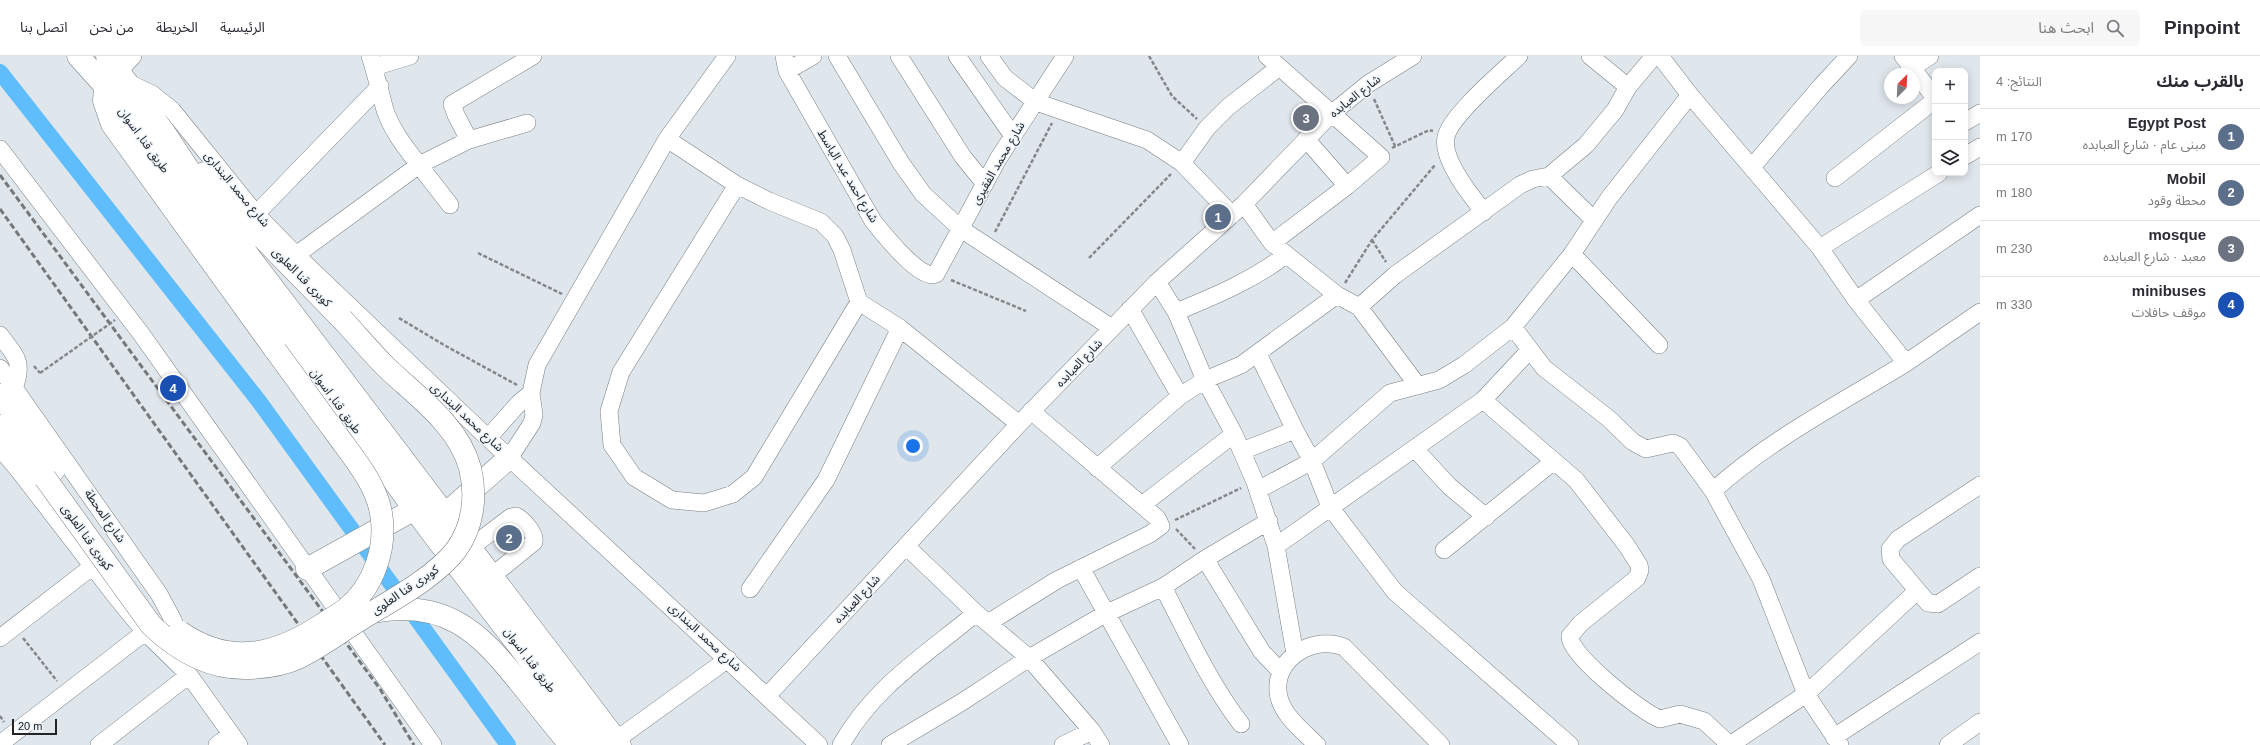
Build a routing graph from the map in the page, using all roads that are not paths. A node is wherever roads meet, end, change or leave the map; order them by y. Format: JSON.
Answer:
{"nodes":[{"id":1,"x":78,"y":56,"type":"edge"},
{"id":2,"x":410,"y":56,"type":"edge"},
{"id":3,"x":533,"y":56,"type":"edge"},
{"id":4,"x":728,"y":56,"type":"edge"},
{"id":5,"x":813,"y":56,"type":"edge"},
{"id":6,"x":837,"y":56,"type":"edge"},
{"id":7,"x":899,"y":56,"type":"edge"},
{"id":8,"x":957,"y":56,"type":"edge"},
{"id":9,"x":989,"y":56,"type":"edge"},
{"id":10,"x":1065,"y":56,"type":"edge"},
{"id":11,"x":1413,"y":56,"type":"edge"},
{"id":12,"x":1519,"y":56,"type":"edge"},
{"id":13,"x":1590,"y":56,"type":"edge"},
{"id":14,"x":1654,"y":56,"type":"edge"},
{"id":15,"x":1660,"y":56,"type":"edge"},
{"id":16,"x":1849,"y":56,"type":"edge"},
{"id":17,"x":1930,"y":56,"type":"edge"},
{"id":18,"x":372,"y":61,"type":"edge"},
{"id":19,"x":1273,"y":62,"type":"edge"},
{"id":20,"x":1908,"y":62,"type":"edge"},
{"id":21,"x":786,"y":64,"type":"edge"},
{"id":22,"x":118,"y":70,"type":"edge"},
{"id":23,"x":380,"y":86,"type":"junction"},
{"id":24,"x":1628,"y":87,"type":"junction"},
{"id":25,"x":1690,"y":95,"type":"junction"},
{"id":26,"x":1932,"y":95,"type":"edge"},
{"id":27,"x":1932,"y":101,"type":"edge"},
{"id":28,"x":1036,"y":102,"type":"junction"},
{"id":29,"x":1980,"y":113,"type":"edge"},
{"id":30,"x":1331,"y":114,"type":"junction"},
{"id":31,"x":1968,"y":120,"type":"edge"},
{"id":32,"x":527,"y":123,"type":"dead end"},
{"id":33,"x":164,"y":132,"type":"junction"},
{"id":34,"x":1013,"y":136,"type":"junction"},
{"id":35,"x":666,"y":139,"type":"junction"},
{"id":36,"x":1306,"y":139,"type":"junction"},
{"id":37,"x":469,"y":140,"type":"junction"},
{"id":38,"x":1980,"y":147,"type":"edge"},
{"id":39,"x":0,"y":149,"type":"edge"},
{"id":40,"x":1968,"y":154,"type":"edge"},
{"id":41,"x":1182,"y":162,"type":"junction"},
{"id":42,"x":419,"y":165,"type":"junction"},
{"id":43,"x":1752,"y":167,"type":"junction"},
{"id":44,"x":1549,"y":176,"type":"junction"},
{"id":45,"x":1933,"y":176,"type":"edge"},
{"id":46,"x":1836,"y":178,"type":"dead end"},
{"id":47,"x":985,"y":184,"type":"junction"},
{"id":48,"x":737,"y":185,"type":"junction"},
{"id":49,"x":1346,"y":186,"type":"junction"},
{"id":50,"x":450,"y":205,"type":"dead end"},
{"id":51,"x":1238,"y":210,"type":"junction"},
{"id":52,"x":1484,"y":212,"type":"junction"},
{"id":53,"x":256,"y":214,"type":"junction"},
{"id":54,"x":1980,"y":215,"type":"edge"},
{"id":55,"x":1594,"y":220,"type":"junction"},
{"id":56,"x":960,"y":228,"type":"junction"},
{"id":57,"x":1272,"y":243,"type":"junction"},
{"id":58,"x":1820,"y":248,"type":"junction"},
{"id":59,"x":1572,"y":254,"type":"junction"},
{"id":60,"x":296,"y":255,"type":"junction"},
{"id":61,"x":1286,"y":255,"type":"junction"},
{"id":62,"x":936,"y":274,"type":"joint"},
{"id":63,"x":1157,"y":282,"type":"junction"},
{"id":64,"x":1337,"y":295,"type":"junction"},
{"id":65,"x":1856,"y":300,"type":"junction"},
{"id":66,"x":859,"y":302,"type":"junction"},
{"id":67,"x":1359,"y":307,"type":"junction"},
{"id":68,"x":1130,"y":309,"type":"junction"},
{"id":69,"x":1176,"y":312,"type":"junction"},
{"id":70,"x":1980,"y":312,"type":"edge"},
{"id":71,"x":1513,"y":327,"type":"junction"},
{"id":72,"x":900,"y":328,"type":"junction"},
{"id":73,"x":1112,"y":328,"type":"junction"},
{"id":74,"x":0,"y":335,"type":"edge"},
{"id":75,"x":1660,"y":345,"type":"dead end"},
{"id":76,"x":1529,"y":351,"type":"junction"},
{"id":77,"x":1258,"y":354,"type":"junction"},
{"id":78,"x":1906,"y":363,"type":"junction"},
{"id":79,"x":0,"y":368,"type":"edge"},
{"id":80,"x":1205,"y":380,"type":"junction"},
{"id":81,"x":1418,"y":386,"type":"junction"},
{"id":82,"x":7,"y":392,"type":"edge"},
{"id":83,"x":531,"y":393,"type":"junction"},
{"id":84,"x":1180,"y":396,"type":"junction"},
{"id":85,"x":1484,"y":400,"type":"junction"},
{"id":86,"x":1031,"y":411,"type":"junction"},
{"id":87,"x":1019,"y":424,"type":"junction"},
{"id":88,"x":0,"y":426,"type":"edge"},
{"id":89,"x":1295,"y":430,"type":"junction"},
{"id":90,"x":1234,"y":434,"type":"junction"},
{"id":91,"x":488,"y":438,"type":"junction"},
{"id":92,"x":0,"y":448,"type":"edge"},
{"id":93,"x":1415,"y":450,"type":"junction"},
{"id":94,"x":1242,"y":451,"type":"junction"},
{"id":95,"x":510,"y":457,"type":"junction"},
{"id":96,"x":1312,"y":461,"type":"junction"},
{"id":97,"x":1554,"y":461,"type":"junction"},
{"id":98,"x":1097,"y":468,"type":"junction"},
{"id":99,"x":50,"y":474,"type":"junction"},
{"id":100,"x":1980,"y":485,"type":"edge"},
{"id":101,"x":1257,"y":486,"type":"junction"},
{"id":102,"x":1713,"y":491,"type":"junction"},
{"id":103,"x":1142,"y":505,"type":"junction"},
{"id":104,"x":1330,"y":507,"type":"junction"},
{"id":105,"x":415,"y":509,"type":"junction"},
{"id":106,"x":1486,"y":517,"type":"junction"},
{"id":107,"x":1269,"y":521,"type":"junction"},
{"id":108,"x":437,"y":522,"type":"junction"},
{"id":109,"x":906,"y":546,"type":"junction"},
{"id":110,"x":1276,"y":546,"type":"junction"},
{"id":111,"x":1444,"y":550,"type":"dead end"},
{"id":112,"x":462,"y":555,"type":"junction"},
{"id":113,"x":1205,"y":559,"type":"junction"},
{"id":114,"x":315,"y":565,"type":"junction"},
{"id":115,"x":93,"y":566,"type":"junction"},
{"id":116,"x":1081,"y":568,"type":"junction"},
{"id":117,"x":1980,"y":576,"type":"edge"},
{"id":118,"x":484,"y":583,"type":"junction"},
{"id":119,"x":1163,"y":587,"type":"junction"},
{"id":120,"x":750,"y":589,"type":"dead end"},
{"id":121,"x":1916,"y":592,"type":"junction"},
{"id":122,"x":372,"y":612,"type":"junction"},
{"id":123,"x":1105,"y":614,"type":"junction"},
{"id":124,"x":982,"y":618,"type":"junction"},
{"id":125,"x":145,"y":632,"type":"junction"},
{"id":126,"x":0,"y":638,"type":"edge"},
{"id":127,"x":1980,"y":642,"type":"edge"},
{"id":128,"x":1295,"y":654,"type":"junction"},
{"id":129,"x":1029,"y":658,"type":"junction"},
{"id":130,"x":728,"y":659,"type":"junction"},
{"id":131,"x":1281,"y":672,"type":"junction"},
{"id":132,"x":189,"y":675,"type":"junction"},
{"id":133,"x":1806,"y":694,"type":"junction"},
{"id":134,"x":768,"y":695,"type":"junction"},
{"id":135,"x":1980,"y":722,"type":"edge"},
{"id":136,"x":1240,"y":724,"type":"dead end"},
{"id":137,"x":1092,"y":730,"type":"junction"},
{"id":138,"x":235,"y":739,"type":"edge"},
{"id":139,"x":1837,"y":741,"type":"edge"},
{"id":140,"x":610,"y":743,"type":"edge"},
{"id":141,"x":0,"y":744,"type":"edge"},
{"id":142,"x":99,"y":745,"type":"edge"},
{"id":143,"x":217,"y":745,"type":"edge"},
{"id":144,"x":433,"y":745,"type":"edge"},
{"id":145,"x":570,"y":745,"type":"edge"},
{"id":146,"x":819,"y":745,"type":"edge"},
{"id":147,"x":841,"y":745,"type":"edge"},
{"id":148,"x":890,"y":745,"type":"edge"},
{"id":149,"x":1064,"y":745,"type":"edge"},
{"id":150,"x":1101,"y":745,"type":"edge"},
{"id":151,"x":1180,"y":745,"type":"edge"},
{"id":152,"x":1317,"y":745,"type":"edge"},
{"id":153,"x":1441,"y":745,"type":"edge"},
{"id":154,"x":1570,"y":745,"type":"edge"},
{"id":155,"x":1730,"y":745,"type":"edge"},
{"id":156,"x":1948,"y":745,"type":"edge"}],
"edges":[{"from":1,"to":22,"type":"highway","name":"طريق قنا, اسوان"},
{"from":2,"to":18,"type":"street"},
{"from":3,"to":37,"type":"street"},
{"from":4,"to":35,"type":"street"},
{"from":5,"to":21,"type":"street"},
{"from":6,"to":56,"type":"street"},
{"from":7,"to":47,"type":"street"},
{"from":8,"to":34,"type":"street"},
{"from":9,"to":28,"type":"street"},
{"from":10,"to":28,"type":"street","name":"شارع محمد الفقيرى"},
{"from":11,"to":30,"type":"street","name":"شارع العبابده"},
{"from":12,"to":52,"type":"street"},
{"from":13,"to":24,"type":"street"},
{"from":14,"to":24,"type":"street"},
{"from":15,"to":25,"type":"street"},
{"from":16,"to":43,"type":"street"},
{"from":17,"to":20,"type":"street"},
{"from":18,"to":23,"type":"street"},
{"from":19,"to":30,"type":"street"},
{"from":19,"to":41,"type":"street"},
{"from":20,"to":26,"type":"street"},
{"from":21,"to":62,"type":"street","name":"شارع احمد عبد الباسط"},
{"from":22,"to":33,"type":"highway","name":"طريق قنا, اسوان"},
{"from":22,"to":53,"type":"street","name":"شارع محمد البندارى"},
{"from":22,"to":99,"type":"highway","name":"كوبرى قنا العلوى","bridge":true},
{"from":22,"to":105,"type":"highway","name":"طريق قنا, اسوان"},
{"from":23,"to":42,"type":"street"},
{"from":23,"to":53,"type":"street"},
{"from":24,"to":44,"type":"street"},
{"from":25,"to":43,"type":"street"},
{"from":25,"to":55,"type":"street"},
{"from":27,"to":46,"type":"street"},
{"from":28,"to":34,"type":"street","name":"شارع محمد الفقيرى"},
{"from":28,"to":41,"type":"street"},
{"from":29,"to":31,"type":"street"},
{"from":30,"to":36,"type":"street","name":"شارع العبابده"},
{"from":30,"to":49,"type":"street"},
{"from":32,"to":37,"type":"street"},
{"from":33,"to":108,"type":"highway","name":"طريق قنا, اسوان"},
{"from":33,"to":122,"type":"highway","name":"كوبرى قنا العلوى","bridge":true},
{"from":34,"to":47,"type":"street","name":"شارع محمد الفقيرى"},
{"from":35,"to":48,"type":"street"},
{"from":35,"to":83,"type":"street"},
{"from":36,"to":49,"type":"street"},
{"from":36,"to":51,"type":"street","name":"شارع العبابده"},
{"from":37,"to":42,"type":"street"},
{"from":38,"to":40,"type":"street"},
{"from":39,"to":114,"type":"street"},
{"from":41,"to":51,"type":"street"},
{"from":42,"to":50,"type":"street"},
{"from":42,"to":60,"type":"street"},
{"from":43,"to":58,"type":"street"},
{"from":44,"to":52,"type":"street"},
{"from":44,"to":55,"type":"street"},
{"from":45,"to":58,"type":"street"},
{"from":47,"to":56,"type":"street","name":"شارع محمد الفقيرى"},
{"from":48,"to":66,"type":"street"},
{"from":48,"to":66,"type":"street"},
{"from":49,"to":57,"type":"street"},
{"from":51,"to":57,"type":"street"},
{"from":51,"to":63,"type":"street","name":"شارع العبابده"},
{"from":52,"to":67,"type":"street"},
{"from":53,"to":60,"type":"street","name":"شارع محمد البندارى"},
{"from":54,"to":65,"type":"street"},
{"from":55,"to":59,"type":"street"},
{"from":56,"to":62,"type":"street","name":"شارع محمد الفقيرى"},
{"from":56,"to":73,"type":"street"},
{"from":57,"to":61,"type":"street"},
{"from":58,"to":65,"type":"street"},
{"from":59,"to":71,"type":"street"},
{"from":59,"to":75,"type":"street"},
{"from":60,"to":91,"type":"street","name":"شارع محمد البندارى"},
{"from":61,"to":64,"type":"street"},
{"from":61,"to":69,"type":"street"},
{"from":63,"to":68,"type":"street","name":"شارع العبابده"},
{"from":63,"to":69,"type":"street"},
{"from":64,"to":67,"type":"street"},
{"from":64,"to":77,"type":"street"},
{"from":65,"to":78,"type":"street"},
{"from":66,"to":72,"type":"street"},
{"from":67,"to":81,"type":"street"},
{"from":68,"to":73,"type":"street","name":"شارع العبابده"},
{"from":68,"to":84,"type":"street"},
{"from":69,"to":80,"type":"street"},
{"from":70,"to":78,"type":"street"},
{"from":71,"to":76,"type":"street"},
{"from":71,"to":81,"type":"street"},
{"from":72,"to":87,"type":"street"},
{"from":72,"to":120,"type":"street"},
{"from":73,"to":86,"type":"street","name":"شارع العبابده"},
{"from":74,"to":82,"type":"street"},
{"from":76,"to":85,"type":"street"},
{"from":76,"to":102,"type":"street"},
{"from":77,"to":80,"type":"street"},
{"from":77,"to":89,"type":"street"},
{"from":78,"to":102,"type":"street"},
{"from":79,"to":82,"type":"street","name":"شارع المحطة"},
{"from":80,"to":84,"type":"street"},
{"from":80,"to":90,"type":"street"},
{"from":81,"to":96,"type":"street"},
{"from":82,"to":99,"type":"highway","name":"كوبرى قنا العلوى"},
{"from":82,"to":132,"type":"street","name":"شارع المحطة"},
{"from":83,"to":91,"type":"street"},
{"from":83,"to":95,"type":"street"},
{"from":84,"to":98,"type":"street"},
{"from":85,"to":93,"type":"street"},
{"from":85,"to":97,"type":"street"},
{"from":86,"to":87,"type":"street","name":"شارع العبابده"},
{"from":86,"to":98,"type":"street"},
{"from":87,"to":109,"type":"street","name":"شارع العبابده"},
{"from":88,"to":99,"type":"highway","name":"كوبرى قنا العلوى"},
{"from":89,"to":94,"type":"street"},
{"from":89,"to":96,"type":"street"},
{"from":90,"to":94,"type":"street"},
{"from":90,"to":103,"type":"street"},
{"from":91,"to":95,"type":"street","name":"شارع محمد البندارى"},
{"from":92,"to":115,"type":"street","name":"شارع المحطة"},
{"from":93,"to":104,"type":"street"},
{"from":93,"to":106,"type":"street"},
{"from":94,"to":101,"type":"street"},
{"from":95,"to":108,"type":"highway"},
{"from":95,"to":130,"type":"street","name":"شارع محمد البندارى"},
{"from":96,"to":101,"type":"street"},
{"from":96,"to":104,"type":"street"},
{"from":97,"to":106,"type":"street"},
{"from":97,"to":155,"type":"street"},
{"from":98,"to":103,"type":"street"},
{"from":99,"to":122,"type":"highway","name":"كوبرى قنا العلوى","bridge":true},
{"from":100,"to":121,"type":"street"},
{"from":101,"to":107,"type":"street"},
{"from":102,"to":133,"type":"street"},
{"from":103,"to":116,"type":"street"},
{"from":104,"to":110,"type":"street"},
{"from":104,"to":154,"type":"street"},
{"from":105,"to":108,"type":"highway","name":"طريق قنا, اسوان"},
{"from":105,"to":114,"type":"highway"},
{"from":106,"to":111,"type":"street"},
{"from":107,"to":110,"type":"street"},
{"from":107,"to":113,"type":"street"},
{"from":108,"to":112,"type":"highway","name":"طريق قنا, اسوان"},
{"from":109,"to":124,"type":"street"},
{"from":109,"to":134,"type":"street","name":"شارع العبابده"},
{"from":110,"to":128,"type":"street"},
{"from":112,"to":118,"type":"highway","name":"طريق قنا, اسوان"},
{"from":112,"to":118,"type":"street"},
{"from":113,"to":119,"type":"street"},
{"from":113,"to":131,"type":"street"},
{"from":114,"to":144,"type":"street"},
{"from":115,"to":125,"type":"street","name":"شارع المحطة"},
{"from":115,"to":126,"type":"street"},
{"from":116,"to":123,"type":"street"},
{"from":116,"to":124,"type":"street"},
{"from":117,"to":121,"type":"street"},
{"from":118,"to":140,"type":"highway","name":"طريق قنا, اسوان"},
{"from":119,"to":123,"type":"street"},
{"from":119,"to":136,"type":"street"},
{"from":121,"to":133,"type":"street"},
{"from":122,"to":145,"type":"highway"},
{"from":123,"to":129,"type":"street"},
{"from":123,"to":151,"type":"street"},
{"from":124,"to":129,"type":"street"},
{"from":124,"to":147,"type":"street"},
{"from":125,"to":132,"type":"street","name":"شارع المحطة"},
{"from":125,"to":141,"type":"street"},
{"from":127,"to":139,"type":"street"},
{"from":128,"to":131,"type":"street"},
{"from":128,"to":153,"type":"street"},
{"from":129,"to":137,"type":"street"},
{"from":129,"to":148,"type":"street"},
{"from":130,"to":134,"type":"street","name":"شارع محمد البندارى"},
{"from":130,"to":140,"type":"street"},
{"from":131,"to":152,"type":"street"},
{"from":132,"to":138,"type":"street","name":"شارع المحطة"},
{"from":132,"to":142,"type":"street"},
{"from":133,"to":139,"type":"street"},
{"from":133,"to":155,"type":"street"},
{"from":134,"to":146,"type":"street","name":"شارع محمد البندارى"},
{"from":135,"to":156,"type":"street"},
{"from":137,"to":149,"type":"street"},
{"from":137,"to":150,"type":"street"},
{"from":138,"to":143,"type":"street"}]}
